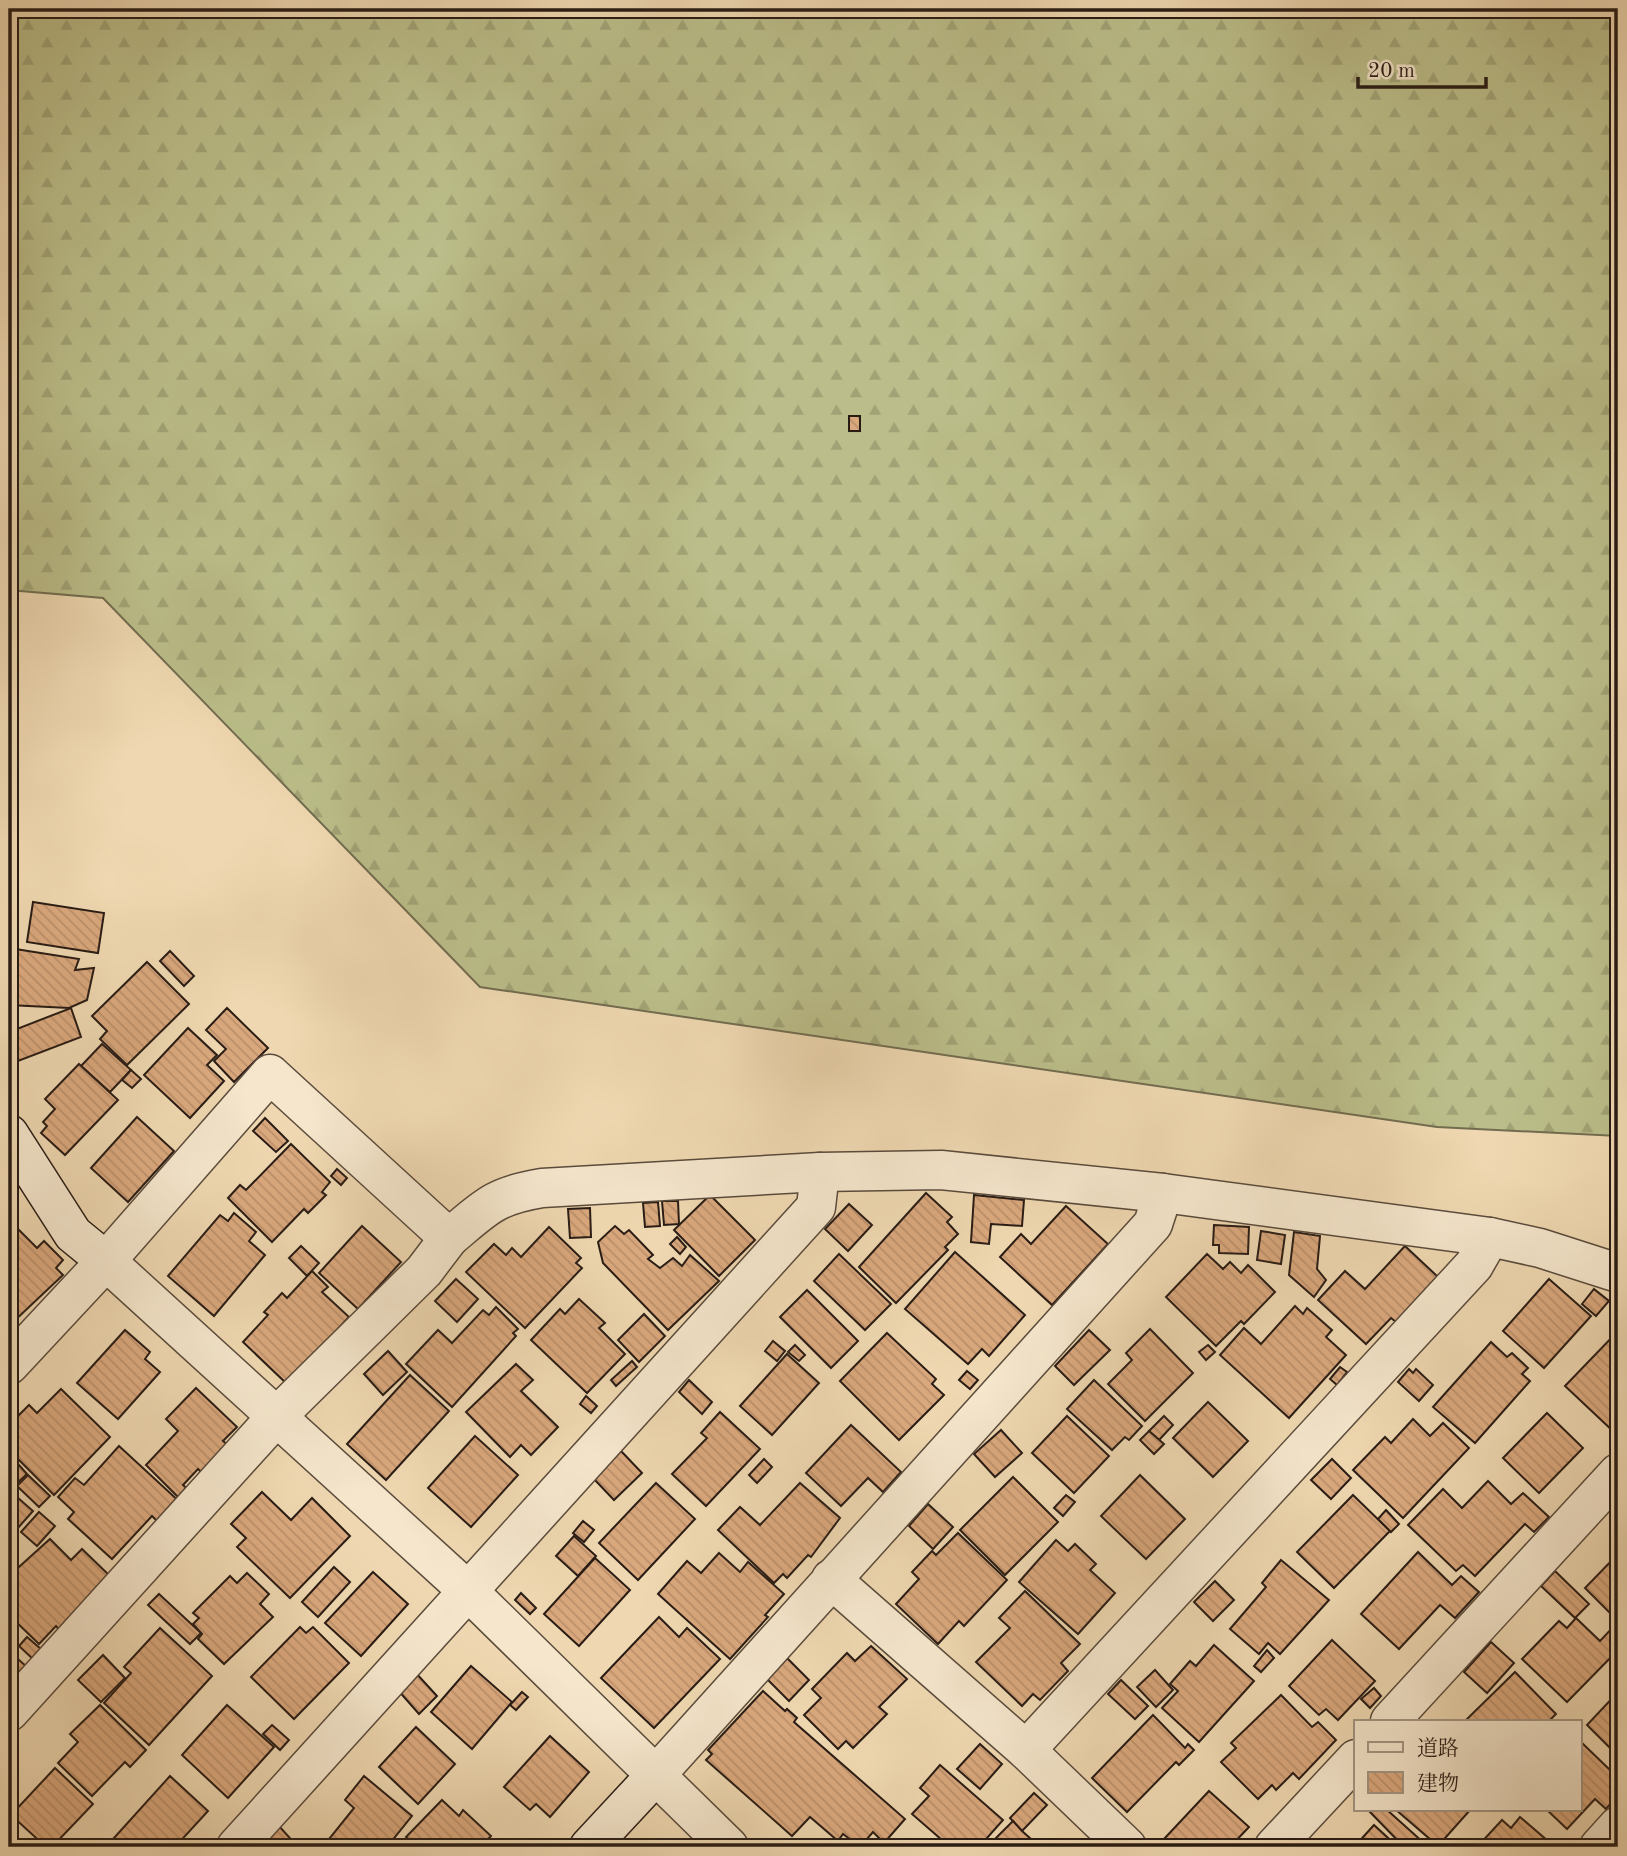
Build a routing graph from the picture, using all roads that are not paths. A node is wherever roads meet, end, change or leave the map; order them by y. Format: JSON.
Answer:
{"nodes":[{"id":1,"x":9,"y":1134,"type":"edge"},
{"id":2,"x":820,"y":1172,"type":"junction"},
{"id":3,"x":1163,"y":1194,"type":"junction"},
{"id":4,"x":1490,"y":1237,"type":"junction"},
{"id":5,"x":449,"y":1238,"type":"junction"},
{"id":6,"x":106,"y":1261,"type":"junction"},
{"id":7,"x":1618,"y":1273,"type":"edge"},
{"id":8,"x":9,"y":1365,"type":"edge"},
{"id":9,"x":278,"y":1415,"type":"junction"},
{"id":10,"x":1618,"y":1473,"type":"edge"},
{"id":11,"x":831,"y":1579,"type":"junction"},
{"id":12,"x":468,"y":1591,"type":"junction"},
{"id":13,"x":9,"y":1712,"type":"edge"},
{"id":14,"x":1391,"y":1720,"type":"edge"},
{"id":15,"x":1026,"y":1751,"type":"junction"},
{"id":16,"x":1354,"y":1761,"type":"edge"},
{"id":17,"x":654,"y":1777,"type":"junction"},
{"id":18,"x":1618,"y":1826,"type":"edge"},
{"id":19,"x":236,"y":1847,"type":"edge"},
{"id":20,"x":589,"y":1847,"type":"edge"},
{"id":21,"x":729,"y":1847,"type":"edge"},
{"id":22,"x":1128,"y":1847,"type":"edge"},
{"id":23,"x":1274,"y":1847,"type":"edge"},
{"id":24,"x":1599,"y":1847,"type":"edge"}],
"edges":[{"from":1,"to":6,"type":"street"},
{"from":2,"to":3,"type":"street"},
{"from":2,"to":5,"type":"street"},
{"from":2,"to":12,"type":"street"},
{"from":3,"to":4,"type":"street"},
{"from":3,"to":11,"type":"street"},
{"from":4,"to":7,"type":"street"},
{"from":4,"to":15,"type":"street"},
{"from":5,"to":6,"type":"street"},
{"from":5,"to":9,"type":"street"},
{"from":6,"to":8,"type":"street"},
{"from":6,"to":9,"type":"street"},
{"from":9,"to":12,"type":"street"},
{"from":9,"to":13,"type":"street"},
{"from":10,"to":14,"type":"street"},
{"from":11,"to":15,"type":"street"},
{"from":11,"to":17,"type":"street"},
{"from":12,"to":17,"type":"street"},
{"from":12,"to":19,"type":"street"},
{"from":15,"to":22,"type":"street"},
{"from":16,"to":23,"type":"street"},
{"from":17,"to":20,"type":"street"},
{"from":17,"to":21,"type":"street"},
{"from":18,"to":24,"type":"street"}]}
